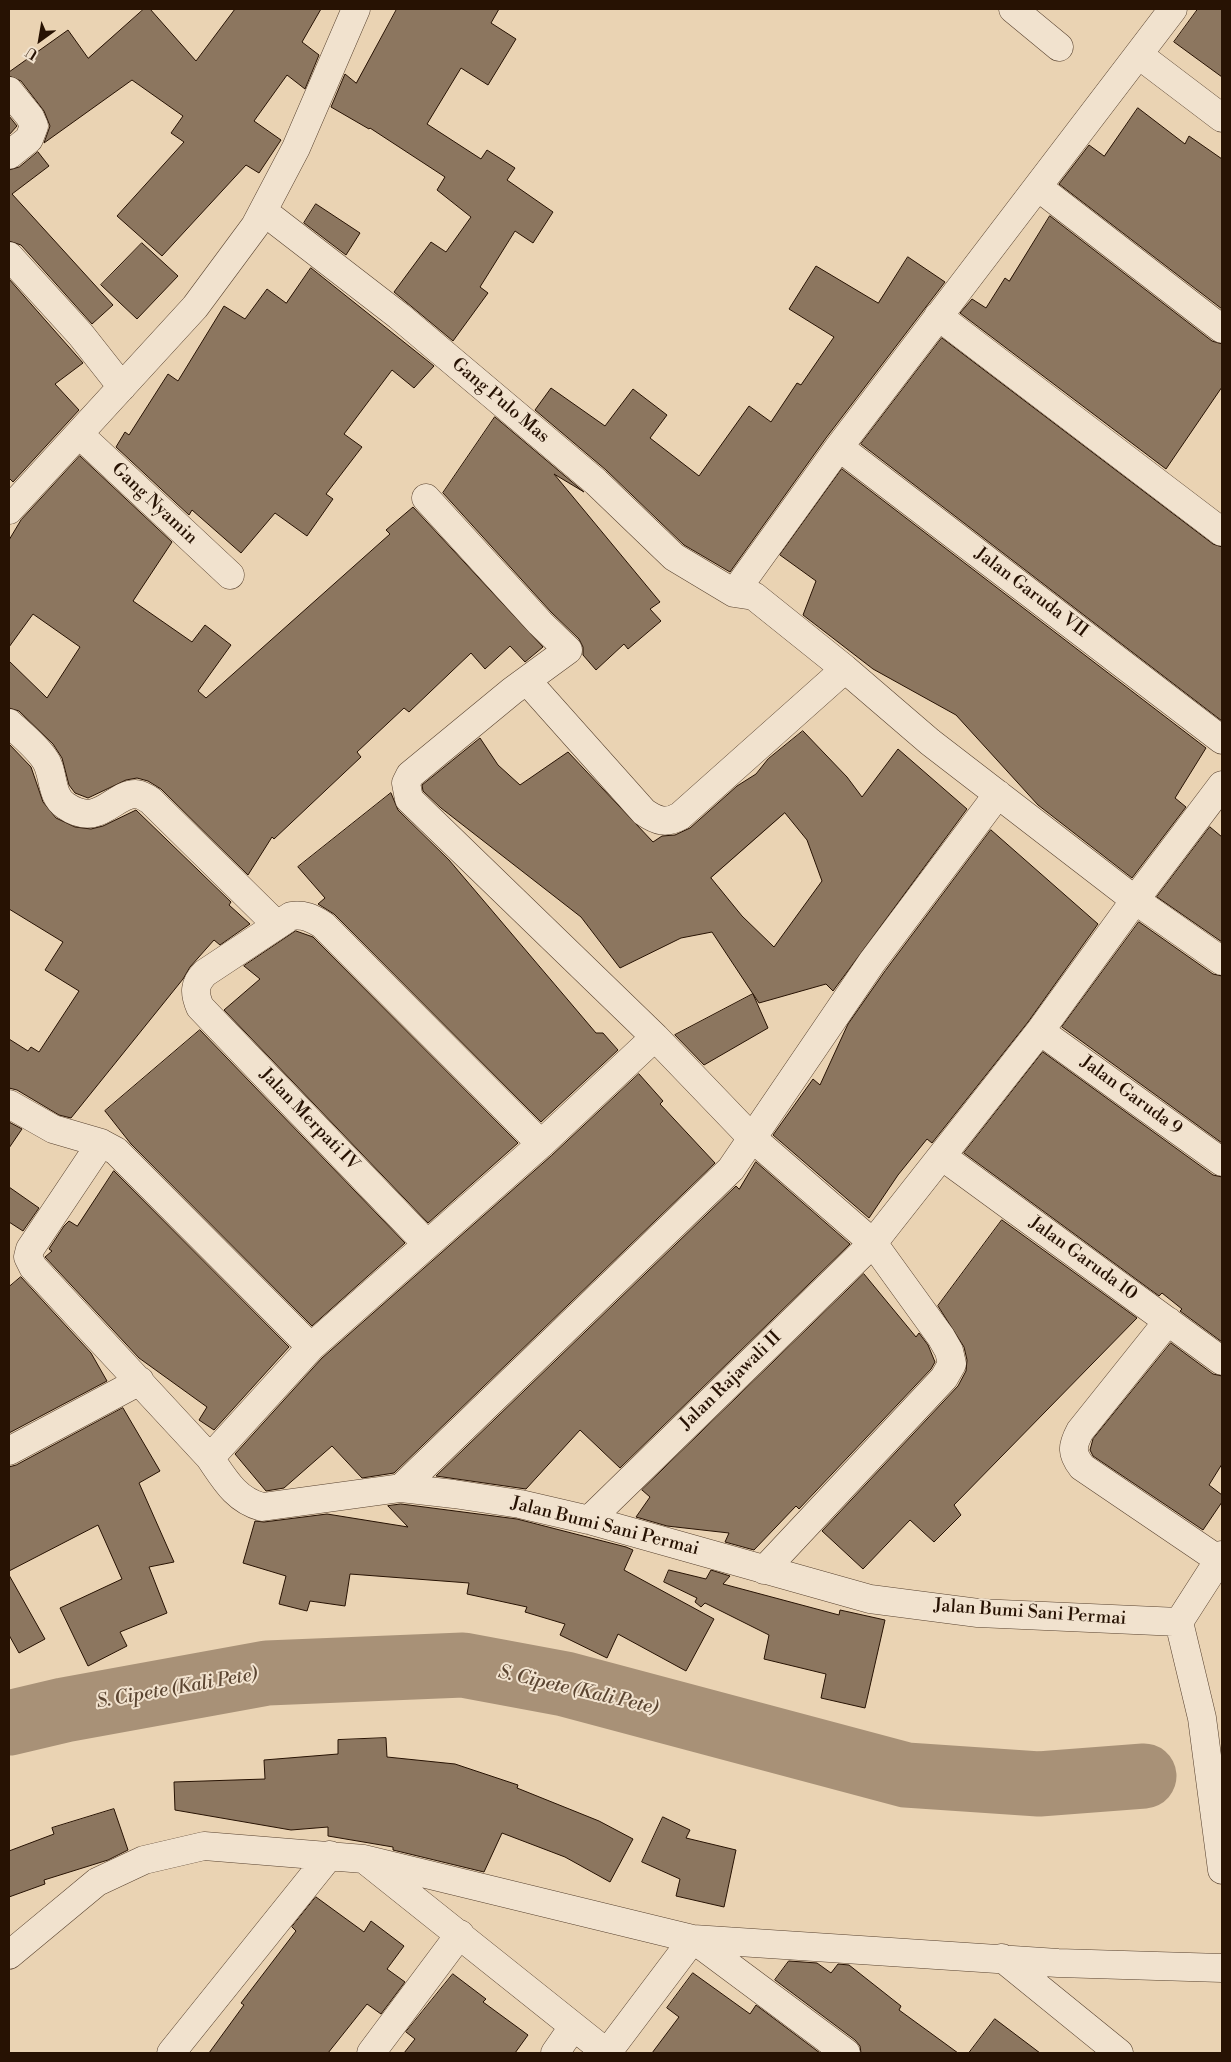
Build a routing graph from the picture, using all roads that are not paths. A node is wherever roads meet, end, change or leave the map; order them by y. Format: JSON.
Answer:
{"nodes":[{"id":1,"x":356,"y":9,"type":"edge"},
{"id":2,"x":1013,"y":9,"type":"edge"},
{"id":3,"x":1173,"y":9,"type":"edge"},
{"id":4,"x":1059,"y":47,"type":"dead end"},
{"id":5,"x":1139,"y":54,"type":"junction"},
{"id":6,"x":9,"y":91,"type":"edge"},
{"id":7,"x":1222,"y":118,"type":"edge"},
{"id":8,"x":9,"y":155,"type":"edge"},
{"id":9,"x":1038,"y":187,"type":"junction"},
{"id":10,"x":263,"y":211,"type":"junction"},
{"id":11,"x":9,"y":256,"type":"edge"},
{"id":12,"x":938,"y":316,"type":"junction"},
{"id":13,"x":1222,"y":329,"type":"edge"},
{"id":14,"x":122,"y":387,"type":"junction"},
{"id":15,"x":79,"y":434,"type":"junction"},
{"id":16,"x":839,"y":446,"type":"junction"},
{"id":17,"x":426,"y":498,"type":"dead end"},
{"id":18,"x":9,"y":510,"type":"edge"},
{"id":19,"x":1222,"y":532,"type":"edge"},
{"id":20,"x":230,"y":575,"type":"dead end"},
{"id":21,"x":734,"y":592,"type":"junction"},
{"id":22,"x":845,"y":669,"type":"junction"},
{"id":23,"x":528,"y":682,"type":"junction"},
{"id":24,"x":9,"y":723,"type":"edge"},
{"id":25,"x":1222,"y":740,"type":"edge"},
{"id":26,"x":1222,"y":785,"type":"edge"},
{"id":27,"x":998,"y":794,"type":"junction"},
{"id":28,"x":1135,"y":900,"type":"junction"},
{"id":29,"x":277,"y":925,"type":"junction"},
{"id":30,"x":1222,"y":961,"type":"edge"},
{"id":31,"x":1040,"y":1031,"type":"junction"},
{"id":32,"x":656,"y":1036,"type":"junction"},
{"id":33,"x":9,"y":1104,"type":"edge"},
{"id":34,"x":752,"y":1137,"type":"junction"},
{"id":35,"x":101,"y":1143,"type":"junction"},
{"id":36,"x":541,"y":1144,"type":"junction"},
{"id":37,"x":943,"y":1157,"type":"junction"},
{"id":38,"x":1222,"y":1162,"type":"edge"},
{"id":39,"x":873,"y":1243,"type":"junction"},
{"id":40,"x":427,"y":1244,"type":"junction"},
{"id":41,"x":1168,"y":1321,"type":"junction"},
{"id":42,"x":311,"y":1347,"type":"junction"},
{"id":43,"x":1222,"y":1361,"type":"edge"},
{"id":44,"x":140,"y":1381,"type":"junction"},
{"id":45,"x":9,"y":1450,"type":"edge"},
{"id":46,"x":210,"y":1458,"type":"junction"},
{"id":47,"x":400,"y":1488,"type":"junction"},
{"id":48,"x":589,"y":1520,"type":"junction"},
{"id":49,"x":1220,"y":1557,"type":"edge"},
{"id":50,"x":764,"y":1570,"type":"junction"},
{"id":51,"x":1179,"y":1622,"type":"junction"},
{"id":52,"x":330,"y":1855,"type":"junction"},
{"id":53,"x":364,"y":1859,"type":"junction"},
{"id":54,"x":1222,"y":1870,"type":"edge"},
{"id":55,"x":460,"y":1934,"type":"junction"},
{"id":56,"x":693,"y":1939,"type":"junction"},
{"id":57,"x":9,"y":1955,"type":"edge"},
{"id":58,"x":1002,"y":1958,"type":"junction"},
{"id":59,"x":1222,"y":1968,"type":"edge"},
{"id":60,"x":573,"y":2027,"type":"junction"},
{"id":61,"x":171,"y":2053,"type":"edge"},
{"id":62,"x":371,"y":2053,"type":"edge"},
{"id":63,"x":555,"y":2053,"type":"edge"},
{"id":64,"x":607,"y":2053,"type":"edge"},
{"id":65,"x":846,"y":2053,"type":"edge"},
{"id":66,"x":1119,"y":2053,"type":"edge"}],
"edges":[{"from":1,"to":10,"type":"street"},
{"from":2,"to":4,"type":"street"},
{"from":3,"to":5,"type":"street"},
{"from":5,"to":7,"type":"street"},
{"from":5,"to":9,"type":"street"},
{"from":6,"to":8,"type":"street"},
{"from":9,"to":12,"type":"street"},
{"from":9,"to":13,"type":"street"},
{"from":10,"to":14,"type":"street"},
{"from":10,"to":21,"type":"street","name":"Gang Pulo Mas"},
{"from":11,"to":14,"type":"street"},
{"from":12,"to":16,"type":"street"},
{"from":12,"to":19,"type":"street"},
{"from":14,"to":15,"type":"street"},
{"from":15,"to":18,"type":"street"},
{"from":15,"to":20,"type":"street","name":"Gang Nyamin"},
{"from":16,"to":21,"type":"street"},
{"from":16,"to":25,"type":"street","name":"Jalan Garuda VII"},
{"from":17,"to":23,"type":"street"},
{"from":21,"to":22,"type":"street","name":"Gang Pulo Mas"},
{"from":22,"to":23,"type":"street"},
{"from":22,"to":27,"type":"street","name":"Gang Pulo Mas"},
{"from":23,"to":32,"type":"street"},
{"from":24,"to":29,"type":"street"},
{"from":26,"to":28,"type":"street","name":"Jalan Rajawali II"},
{"from":27,"to":28,"type":"street","name":"Gang Pulo Mas"},
{"from":27,"to":34,"type":"street"},
{"from":28,"to":30,"type":"street","name":"Gang Pulo Mas"},
{"from":28,"to":31,"type":"street","name":"Jalan Rajawali II"},
{"from":29,"to":36,"type":"street"},
{"from":29,"to":40,"type":"street","name":"Jalan Merpati IV"},
{"from":31,"to":37,"type":"street","name":"Jalan Rajawali II"},
{"from":31,"to":38,"type":"street","name":"Jalan Garuda 9"},
{"from":32,"to":34,"type":"street"},
{"from":32,"to":36,"type":"street"},
{"from":33,"to":35,"type":"street"},
{"from":34,"to":39,"type":"street"},
{"from":34,"to":47,"type":"street"},
{"from":35,"to":42,"type":"street"},
{"from":35,"to":44,"type":"street","name":"Jalan Bumi Sani Permai"},
{"from":36,"to":40,"type":"street"},
{"from":37,"to":39,"type":"street","name":"Jalan Rajawali II"},
{"from":37,"to":41,"type":"street","name":"Jalan Garuda 10"},
{"from":39,"to":48,"type":"street","name":"Jalan Rajawali II"},
{"from":39,"to":50,"type":"street"},
{"from":40,"to":42,"type":"street"},
{"from":41,"to":43,"type":"street","name":"Jalan Garuda 10"},
{"from":41,"to":49,"type":"street"},
{"from":42,"to":46,"type":"street"},
{"from":44,"to":45,"type":"street"},
{"from":44,"to":46,"type":"street","name":"Jalan Bumi Sani Permai"},
{"from":46,"to":47,"type":"street","name":"Jalan Bumi Sani Permai"},
{"from":47,"to":48,"type":"street","name":"Jalan Bumi Sani Permai"},
{"from":48,"to":50,"type":"street","name":"Jalan Bumi Sani Permai"},
{"from":49,"to":51,"type":"street"},
{"from":50,"to":51,"type":"street","name":"Jalan Bumi Sani Permai"},
{"from":51,"to":54,"type":"street"},
{"from":52,"to":53,"type":"street"},
{"from":52,"to":57,"type":"street"},
{"from":52,"to":61,"type":"street"},
{"from":53,"to":55,"type":"street"},
{"from":53,"to":56,"type":"street"},
{"from":55,"to":60,"type":"street"},
{"from":55,"to":62,"type":"street"},
{"from":56,"to":58,"type":"street"},
{"from":56,"to":64,"type":"street"},
{"from":56,"to":65,"type":"street"},
{"from":58,"to":59,"type":"street"},
{"from":58,"to":66,"type":"street"},
{"from":60,"to":63,"type":"street"},
{"from":60,"to":64,"type":"street"}]}
